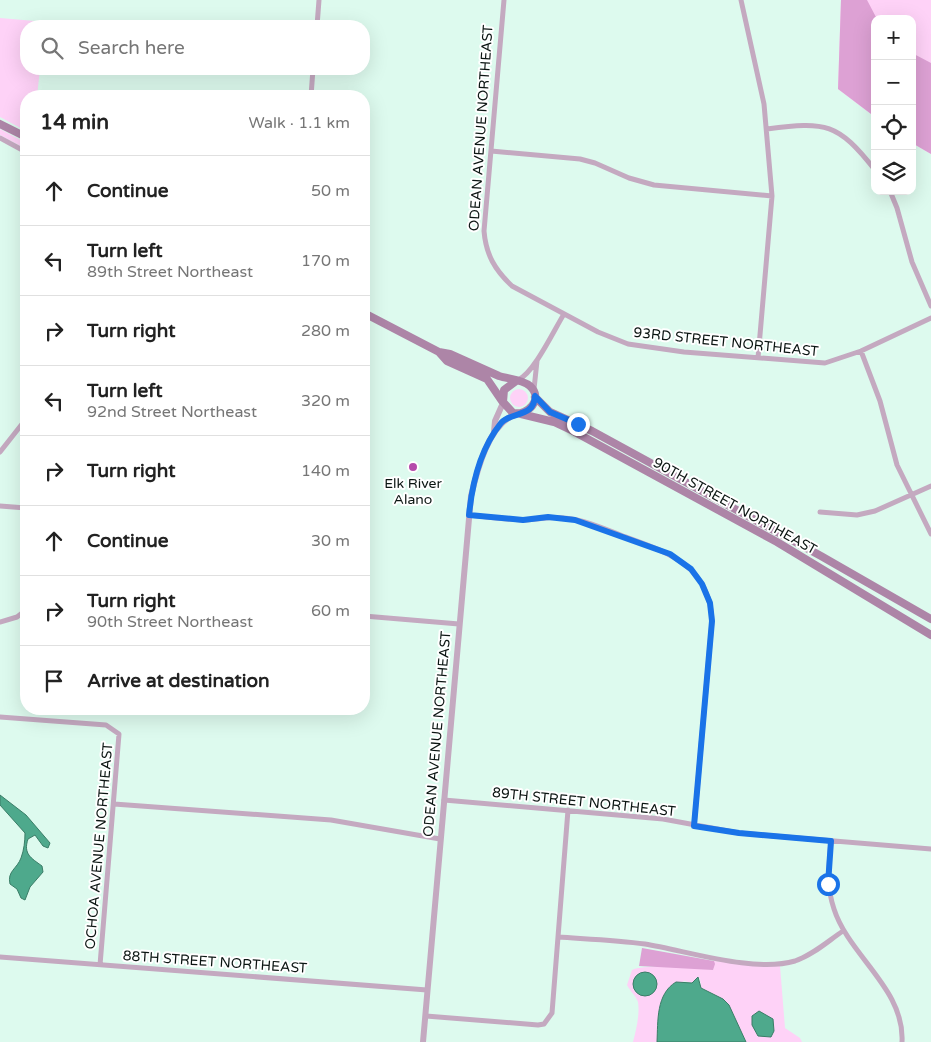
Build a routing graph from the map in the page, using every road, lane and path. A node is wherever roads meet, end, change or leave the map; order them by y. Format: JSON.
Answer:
{"nodes":[{"id":1,"x":319,"y":0,"type":"edge"},
{"id":2,"x":504,"y":0,"type":"edge"},
{"id":3,"x":741,"y":0,"type":"edge"},
{"id":4,"x":317,"y":20,"type":"edge"},
{"id":5,"x":313,"y":75,"type":"edge"},
{"id":6,"x":311,"y":90,"type":"edge"},
{"id":7,"x":0,"y":124,"type":"edge"},
{"id":8,"x":767,"y":129,"type":"junction"},
{"id":9,"x":20,"y":134,"type":"edge"},
{"id":10,"x":0,"y":138,"type":"edge"},
{"id":11,"x":20,"y":149,"type":"edge"},
{"id":12,"x":491,"y":151,"type":"junction"},
{"id":13,"x":871,"y":165,"type":"edge"},
{"id":14,"x":892,"y":195,"type":"edge"},
{"id":15,"x":772,"y":196,"type":"junction"},
{"id":16,"x":931,"y":306,"type":"edge"},
{"id":17,"x":564,"y":314,"type":"junction"},
{"id":18,"x":370,"y":316,"type":"edge"},
{"id":19,"x":931,"y":318,"type":"edge"},
{"id":20,"x":861,"y":351,"type":"junction"},
{"id":21,"x":439,"y":352,"type":"junction"},
{"id":22,"x":758,"y":358,"type":"junction"},
{"id":23,"x":537,"y":360,"type":"junction"},
{"id":24,"x":516,"y":381,"type":"junction"},
{"id":25,"x":535,"y":396,"type":"junction"},
{"id":26,"x":503,"y":403,"type":"junction"},
{"id":27,"x":519,"y":414,"type":"junction"},
{"id":28,"x":20,"y":427,"type":"edge"},
{"id":29,"x":494,"y":433,"type":"junction"},
{"id":30,"x":0,"y":452,"type":"edge"},
{"id":31,"x":931,"y":486,"type":"edge"},
{"id":32,"x":910,"y":496,"type":"junction"},
{"id":33,"x":0,"y":506,"type":"edge"},
{"id":34,"x":20,"y":508,"type":"edge"},
{"id":35,"x":820,"y":512,"type":"dead end"},
{"id":36,"x":469,"y":515,"type":"junction"},
{"id":37,"x":931,"y":534,"type":"edge"},
{"id":38,"x":20,"y":615,"type":"edge"},
{"id":39,"x":370,"y":617,"type":"edge"},
{"id":40,"x":931,"y":619,"type":"edge"},
{"id":41,"x":0,"y":622,"type":"edge"},
{"id":42,"x":459,"y":624,"type":"junction"},
{"id":43,"x":931,"y":635,"type":"edge"},
{"id":44,"x":0,"y":717,"type":"edge"},
{"id":45,"x":444,"y":800,"type":"junction"},
{"id":46,"x":114,"y":804,"type":"junction"},
{"id":47,"x":568,"y":810,"type":"junction"},
{"id":48,"x":694,"y":826,"type":"junction"},
{"id":49,"x":440,"y":839,"type":"junction"},
{"id":50,"x":831,"y":841,"type":"junction"},
{"id":51,"x":931,"y":849,"type":"edge"},
{"id":52,"x":843,"y":931,"type":"junction"},
{"id":53,"x":558,"y":937,"type":"junction"},
{"id":54,"x":0,"y":957,"type":"edge"},
{"id":55,"x":100,"y":965,"type":"junction"},
{"id":56,"x":428,"y":990,"type":"junction"},
{"id":57,"x":426,"y":1016,"type":"junction"},
{"id":58,"x":424,"y":1042,"type":"edge"},
{"id":59,"x":902,"y":1042,"type":"edge"}],
"edges":[{"from":1,"to":4,"type":"street"},
{"from":2,"to":12,"type":"street","name":"ODEAN AVENUE NORTHEAST"},
{"from":3,"to":8,"type":"street"},
{"from":5,"to":6,"type":"street"},
{"from":7,"to":9,"type":"main road"},
{"from":8,"to":13,"type":"street"},
{"from":8,"to":15,"type":"street"},
{"from":10,"to":11,"type":"street"},
{"from":12,"to":15,"type":"street"},
{"from":12,"to":17,"type":"street","name":"ODEAN AVENUE NORTHEAST"},
{"from":14,"to":16,"type":"street"},
{"from":15,"to":22,"type":"street"},
{"from":17,"to":22,"type":"street","name":"93RD STREET NORTHEAST"},
{"from":17,"to":23,"type":"street"},
{"from":18,"to":21,"type":"main road"},
{"from":19,"to":20,"type":"street","name":"93RD STREET NORTHEAST"},
{"from":20,"to":22,"type":"street","name":"93RD STREET NORTHEAST"},
{"from":20,"to":32,"type":"street"},
{"from":21,"to":24,"type":"main road"},
{"from":21,"to":26,"type":"main road"},
{"from":23,"to":24,"type":"street"},
{"from":23,"to":25,"type":"street"},
{"from":24,"to":25,"type":"main road"},
{"from":24,"to":26,"type":"main road"},
{"from":25,"to":27,"type":"main road"},
{"from":25,"to":40,"type":"main road","name":"90TH STREET NORTHEAST"},
{"from":26,"to":27,"type":"main road"},
{"from":26,"to":29,"type":"street","name":"ODEAN AVENUE NORTHEAST"},
{"from":27,"to":29,"type":"street","name":"ODEAN AVENUE NORTHEAST"},
{"from":27,"to":43,"type":"main road","name":"90TH STREET NORTHEAST"},
{"from":28,"to":30,"type":"street"},
{"from":29,"to":36,"type":"street","name":"ODEAN AVENUE NORTHEAST"},
{"from":31,"to":32,"type":"street"},
{"from":32,"to":35,"type":"street"},
{"from":32,"to":37,"type":"street"},
{"from":33,"to":34,"type":"street"},
{"from":36,"to":42,"type":"street","name":"ODEAN AVENUE NORTHEAST"},
{"from":36,"to":48,"type":"street"},
{"from":38,"to":41,"type":"street"},
{"from":39,"to":42,"type":"street"},
{"from":42,"to":45,"type":"street","name":"ODEAN AVENUE NORTHEAST"},
{"from":44,"to":46,"type":"street","name":"OCHOA AVENUE NORTHEAST"},
{"from":45,"to":47,"type":"street","name":"89TH STREET NORTHEAST"},
{"from":45,"to":49,"type":"street","name":"ODEAN AVENUE NORTHEAST"},
{"from":46,"to":49,"type":"street"},
{"from":46,"to":55,"type":"street","name":"OCHOA AVENUE NORTHEAST"},
{"from":47,"to":48,"type":"street","name":"89TH STREET NORTHEAST"},
{"from":47,"to":53,"type":"street"},
{"from":48,"to":50,"type":"street","name":"89TH STREET NORTHEAST"},
{"from":49,"to":56,"type":"street","name":"ODEAN AVENUE NORTHEAST"},
{"from":50,"to":51,"type":"street","name":"89TH STREET NORTHEAST"},
{"from":50,"to":52,"type":"street"},
{"from":52,"to":53,"type":"street"},
{"from":52,"to":59,"type":"street"},
{"from":53,"to":57,"type":"street"},
{"from":54,"to":55,"type":"street","name":"88TH STREET NORTHEAST"},
{"from":55,"to":56,"type":"street","name":"88TH STREET NORTHEAST"},
{"from":56,"to":57,"type":"street","name":"ODEAN AVENUE NORTHEAST"},
{"from":57,"to":58,"type":"street","name":"ODEAN AVENUE NORTHEAST"}]}
